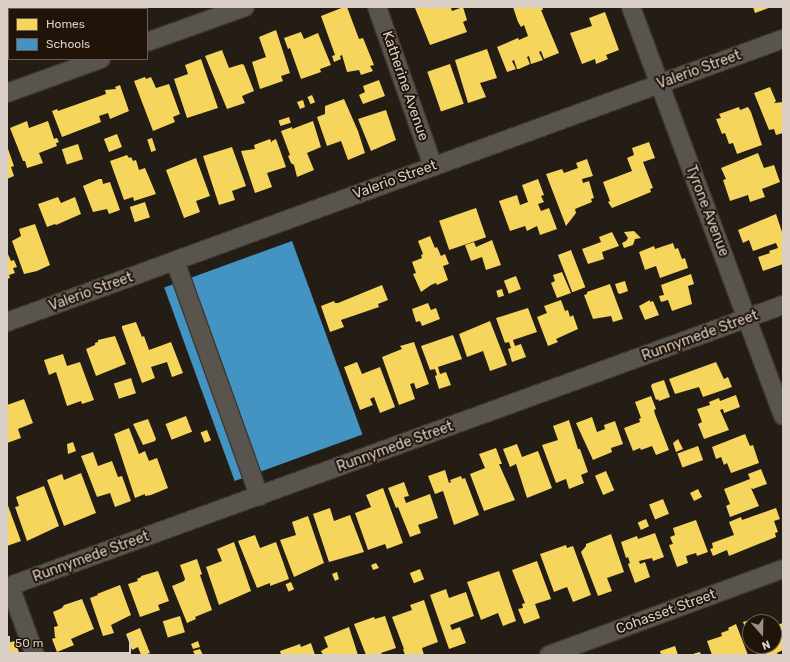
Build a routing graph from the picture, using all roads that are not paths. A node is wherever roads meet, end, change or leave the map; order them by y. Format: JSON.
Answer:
{"nodes":[{"id":1,"x":246,"y":7,"type":"edge"},
{"id":2,"x":378,"y":7,"type":"edge"},
{"id":3,"x":631,"y":7,"type":"edge"},
{"id":4,"x":783,"y":39,"type":"edge"},
{"id":5,"x":148,"y":42,"type":"edge"},
{"id":6,"x":98,"y":60,"type":"edge"},
{"id":7,"x":659,"y":85,"type":"junction"},
{"id":8,"x":7,"y":93,"type":"edge"},
{"id":9,"x":433,"y":166,"type":"junction"},
{"id":10,"x":175,"y":261,"type":"junction"},
{"id":11,"x":783,"y":305,"type":"edge"},
{"id":12,"x":748,"y":318,"type":"junction"},
{"id":13,"x":7,"y":322,"type":"edge"},
{"id":14,"x":783,"y":416,"type":"edge"},
{"id":15,"x":259,"y":496,"type":"junction"},
{"id":16,"x":783,"y":569,"type":"edge"},
{"id":17,"x":8,"y":586,"type":"edge"},
{"id":18,"x":35,"y":655,"type":"edge"},
{"id":19,"x":549,"y":655,"type":"edge"}],
"edges":[{"from":1,"to":5,"type":"street"},
{"from":2,"to":9,"type":"street","name":"Katherine Avenue"},
{"from":3,"to":7,"type":"street","name":"Tyrone Avenue"},
{"from":4,"to":7,"type":"street","name":"Valerio Street"},
{"from":6,"to":8,"type":"street"},
{"from":7,"to":9,"type":"street","name":"Valerio Street"},
{"from":7,"to":12,"type":"street","name":"Tyrone Avenue"},
{"from":9,"to":10,"type":"street","name":"Valerio Street"},
{"from":10,"to":13,"type":"street","name":"Valerio Street"},
{"from":10,"to":15,"type":"street"},
{"from":11,"to":12,"type":"street","name":"Runnymede Street"},
{"from":12,"to":14,"type":"street","name":"Tyrone Avenue"},
{"from":12,"to":15,"type":"street","name":"Runnymede Street"},
{"from":15,"to":17,"type":"street","name":"Runnymede Street"},
{"from":16,"to":19,"type":"street","name":"Cohasset Street"},
{"from":17,"to":18,"type":"street"}]}
